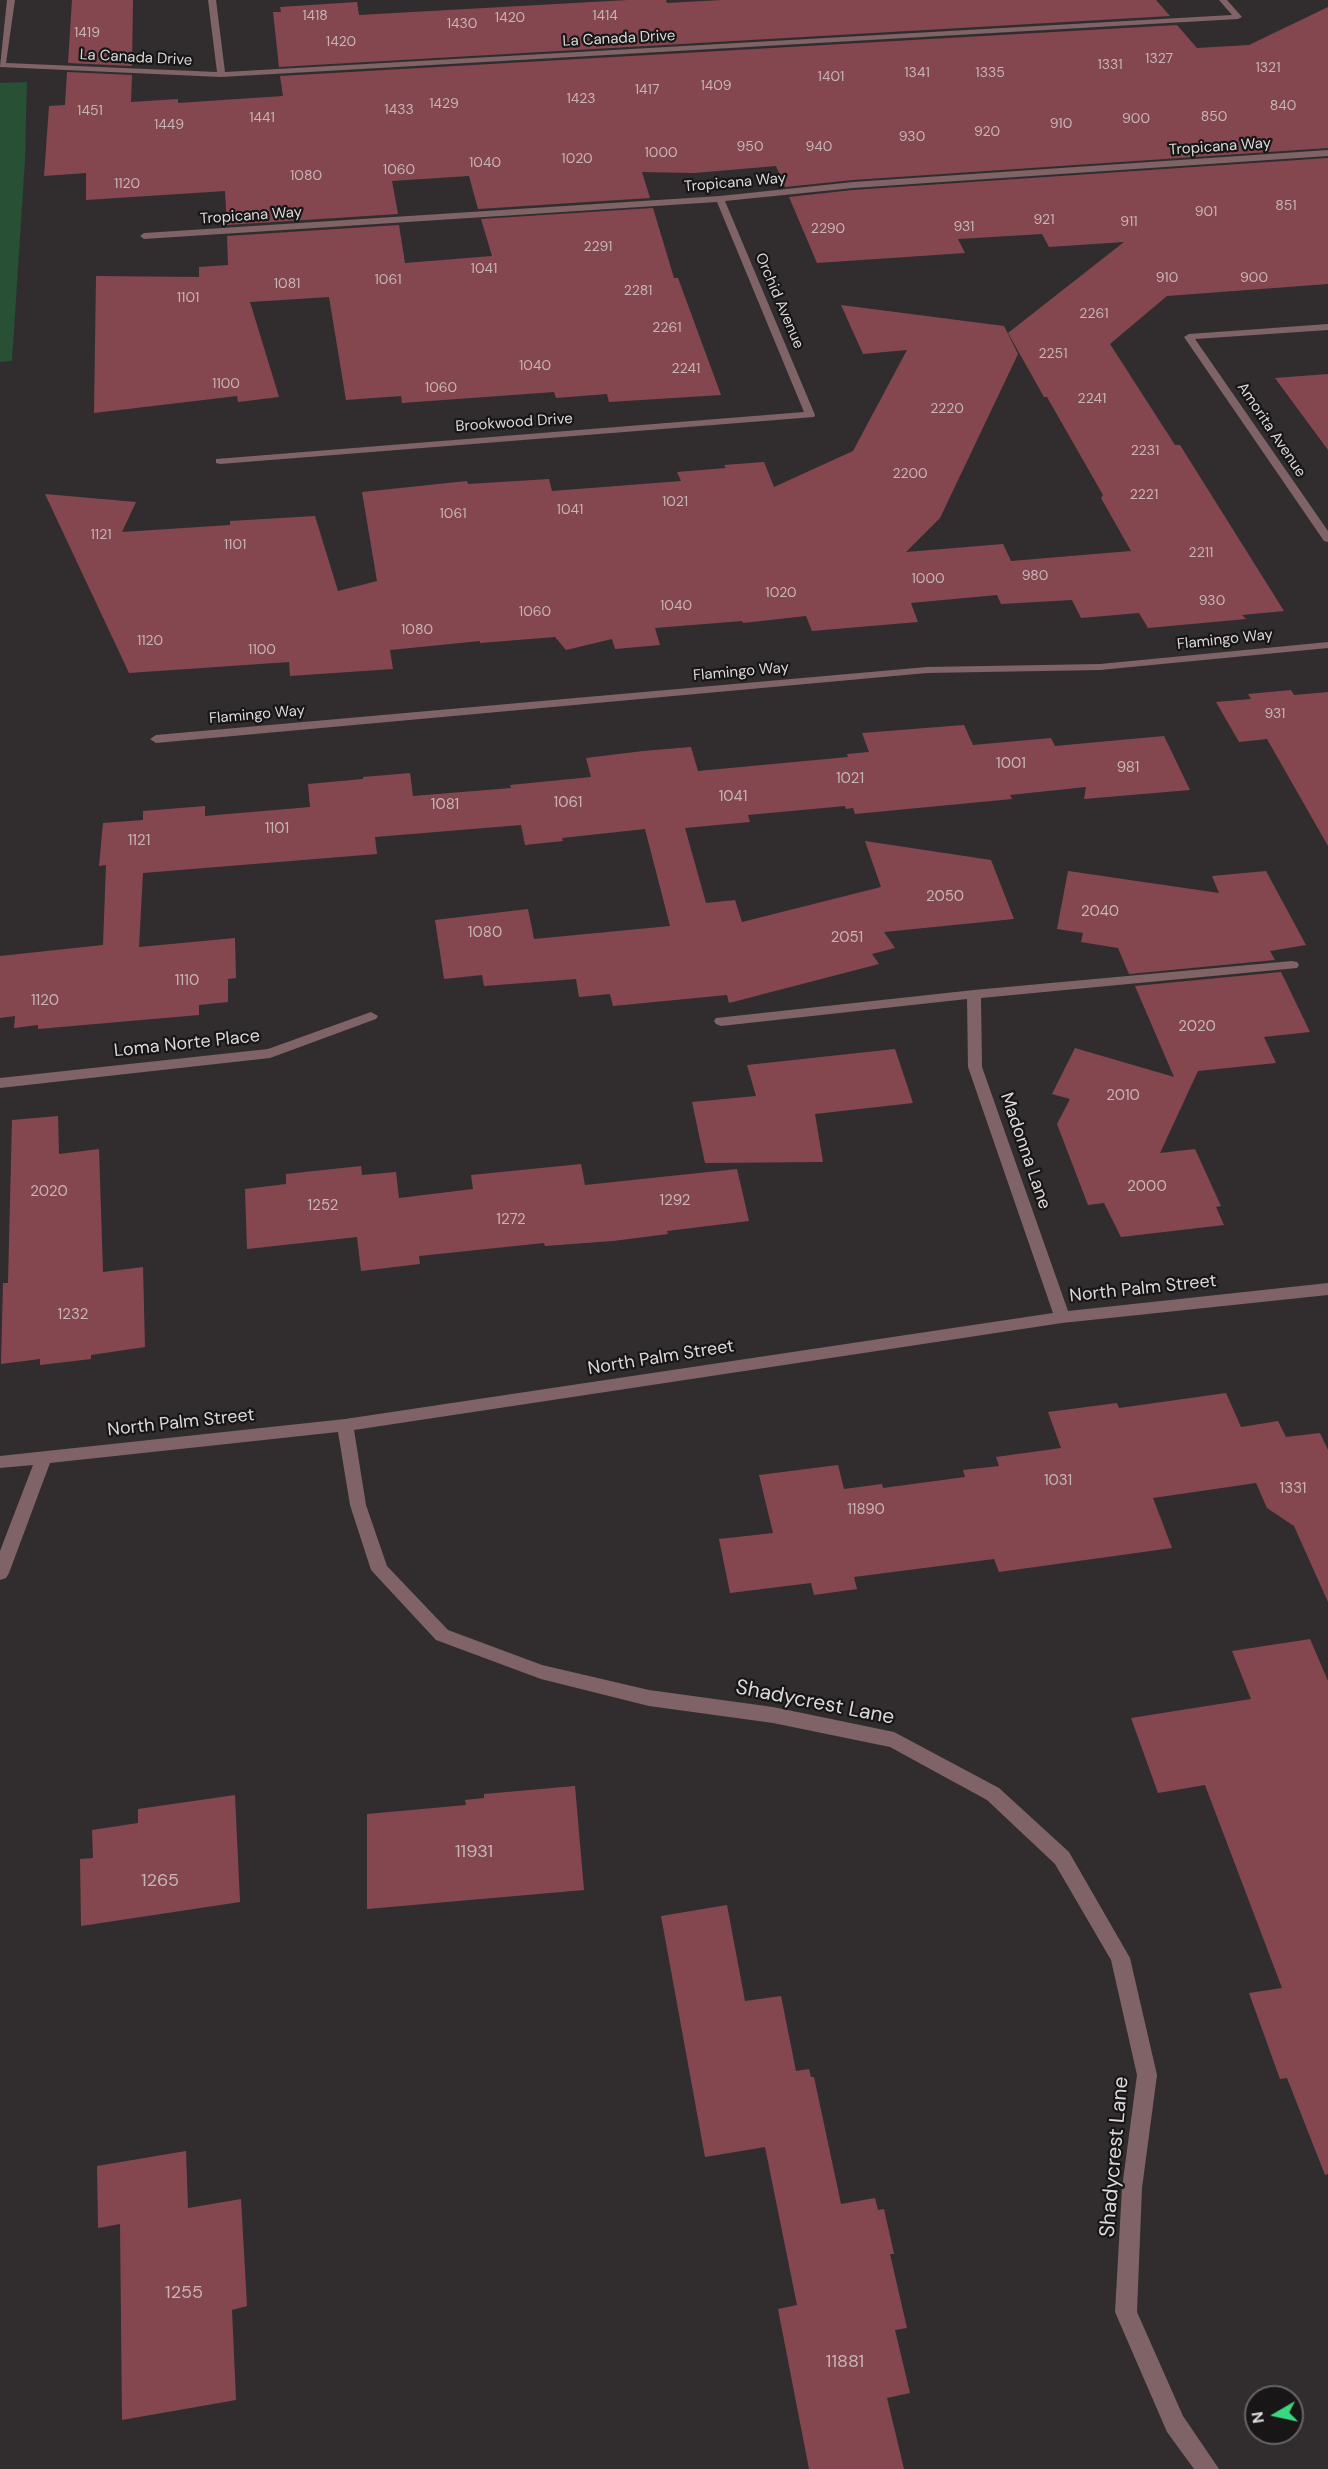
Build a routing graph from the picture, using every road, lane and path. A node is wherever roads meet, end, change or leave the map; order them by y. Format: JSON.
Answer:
{"nodes":[{"id":1,"x":11,"y":0,"type":"edge"},
{"id":2,"x":213,"y":0,"type":"edge"},
{"id":3,"x":1223,"y":0,"type":"edge"},
{"id":4,"x":11,"y":13,"type":"junction"},
{"id":5,"x":0,"y":14,"type":"edge"},
{"id":6,"x":221,"y":75,"type":"junction"},
{"id":7,"x":1328,"y":153,"type":"edge"},
{"id":8,"x":720,"y":199,"type":"junction"},
{"id":9,"x":144,"y":236,"type":"dead end"},
{"id":10,"x":1328,"y":327,"type":"edge"},
{"id":11,"x":810,"y":415,"type":"joint"},
{"id":12,"x":220,"y":461,"type":"dead end"},
{"id":13,"x":1328,"y":539,"type":"edge"},
{"id":14,"x":1328,"y":645,"type":"edge"},
{"id":15,"x":156,"y":739,"type":"dead end"},
{"id":16,"x":1292,"y":965,"type":"dead end"},
{"id":17,"x":974,"y":994,"type":"junction"},
{"id":18,"x":371,"y":1016,"type":"dead end"},
{"id":19,"x":721,"y":1021,"type":"dead end"},
{"id":20,"x":0,"y":1083,"type":"edge"},
{"id":21,"x":1328,"y":1289,"type":"edge"},
{"id":22,"x":1062,"y":1317,"type":"junction"},
{"id":23,"x":345,"y":1425,"type":"junction"},
{"id":24,"x":44,"y":1457,"type":"junction"},
{"id":25,"x":0,"y":1462,"type":"edge"},
{"id":26,"x":0,"y":1573,"type":"edge"},
{"id":27,"x":1208,"y":2469,"type":"edge"}],
"edges":[{"from":1,"to":4,"type":"street"},
{"from":2,"to":6,"type":"street"},
{"from":3,"to":6,"type":"street","name":"La Canada Drive"},
{"from":4,"to":5,"type":"street"},
{"from":4,"to":6,"type":"street","name":"La Canada Drive"},
{"from":7,"to":8,"type":"street","name":"Tropicana Way"},
{"from":8,"to":9,"type":"street","name":"Tropicana Way"},
{"from":8,"to":11,"type":"street","name":"Orchid Avenue"},
{"from":10,"to":13,"type":"street","name":"Amorita Avenue"},
{"from":11,"to":12,"type":"street","name":"Brookwood Drive"},
{"from":14,"to":15,"type":"street","name":"Flamingo Way"},
{"from":16,"to":17,"type":"street"},
{"from":17,"to":19,"type":"street"},
{"from":17,"to":22,"type":"street","name":"Madonna Lane"},
{"from":18,"to":20,"type":"street","name":"Loma Norte Place"},
{"from":21,"to":22,"type":"street","name":"North Palm Street"},
{"from":22,"to":23,"type":"street","name":"North Palm Street"},
{"from":23,"to":24,"type":"street","name":"North Palm Street"},
{"from":23,"to":27,"type":"street","name":"Shadycrest Lane"},
{"from":24,"to":25,"type":"street","name":"North Palm Street"},
{"from":24,"to":26,"type":"street"}]}
